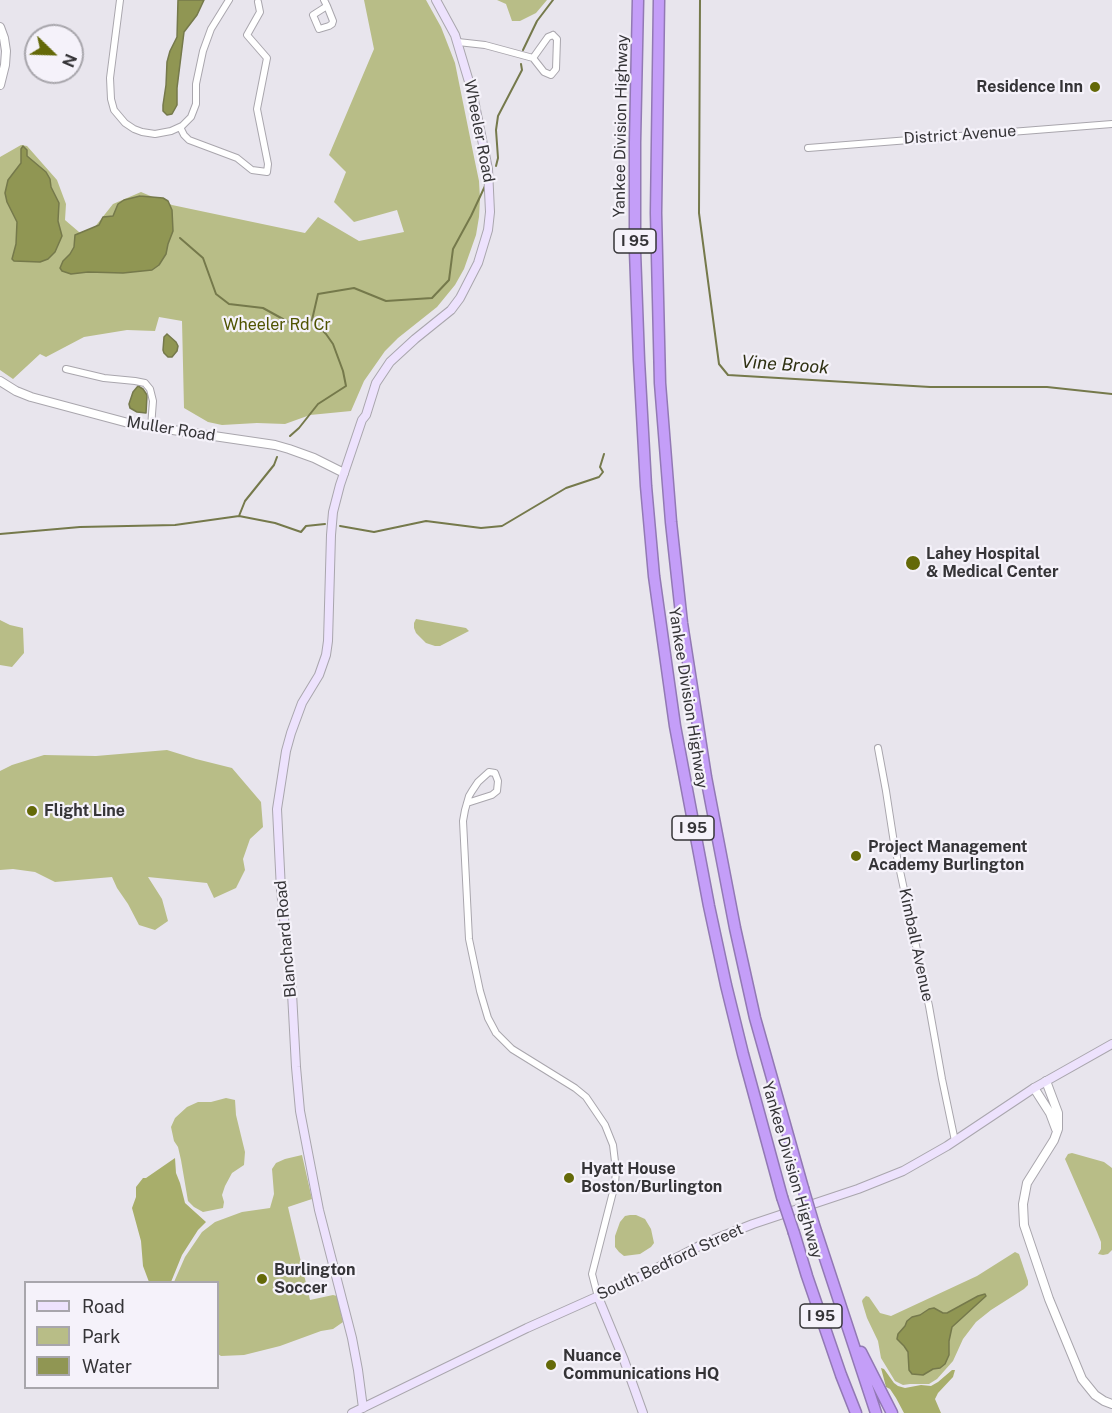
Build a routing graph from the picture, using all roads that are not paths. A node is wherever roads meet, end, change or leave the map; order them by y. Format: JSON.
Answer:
{"nodes":[{"id":1,"x":120,"y":0,"type":"edge"},
{"id":2,"x":229,"y":0,"type":"edge"},
{"id":3,"x":436,"y":0,"type":"edge"},
{"id":4,"x":633,"y":0,"type":"edge"},
{"id":5,"x":638,"y":0,"type":"edge"},
{"id":6,"x":258,"y":1,"type":"edge"},
{"id":7,"x":659,"y":3,"type":"edge"},
{"id":8,"x":0,"y":27,"type":"edge"},
{"id":9,"x":638,"y":29,"type":"junction"},
{"id":10,"x":458,"y":42,"type":"junction"},
{"id":11,"x":533,"y":58,"type":"junction"},
{"id":12,"x":0,"y":85,"type":"edge"},
{"id":13,"x":1112,"y":124,"type":"edge"},
{"id":14,"x":180,"y":127,"type":"junction"},
{"id":15,"x":808,"y":148,"type":"dead end"},
{"id":16,"x":66,"y":369,"type":"dead end"},
{"id":17,"x":0,"y":381,"type":"edge"},
{"id":18,"x":151,"y":427,"type":"junction"},
{"id":19,"x":344,"y":473,"type":"junction"},
{"id":20,"x":878,"y":748,"type":"dead end"},
{"id":21,"x":467,"y":803,"type":"junction"},
{"id":22,"x":1112,"y":1044,"type":"edge"},
{"id":23,"x":1046,"y":1081,"type":"junction"},
{"id":24,"x":1034,"y":1088,"type":"junction"},
{"id":25,"x":1056,"y":1135,"type":"junction"},
{"id":26,"x":955,"y":1141,"type":"junction"},
{"id":27,"x":598,"y":1297,"type":"junction"},
{"id":28,"x":843,"y":1312,"type":"junction"},
{"id":29,"x":1112,"y":1404,"type":"edge"},
{"id":30,"x":363,"y":1408,"type":"junction"},
{"id":31,"x":352,"y":1413,"type":"edge"},
{"id":32,"x":643,"y":1413,"type":"edge"},
{"id":33,"x":855,"y":1413,"type":"edge"},
{"id":34,"x":876,"y":1413,"type":"edge"},
{"id":35,"x":892,"y":1413,"type":"edge"}],
"edges":[{"from":1,"to":14,"type":"street"},
{"from":2,"to":14,"type":"street"},
{"from":3,"to":10,"type":"main road","name":"Wheeler Road"},
{"from":4,"to":9,"type":"highway"},
{"from":5,"to":9,"type":"highway","name":"Yankee Division Highway","number":"I 95"},
{"from":6,"to":14,"type":"street"},
{"from":7,"to":28,"type":"highway","name":"Yankee Division Highway","number":"I 95","bridge":true},
{"from":8,"to":12,"type":"street"},
{"from":9,"to":33,"type":"highway","name":"Yankee Division Highway","number":"I 95","bridge":true},
{"from":10,"to":11,"type":"street"},
{"from":10,"to":19,"type":"main road","name":"Wheeler Road"},
{"from":11,"to":11,"type":"street"},
{"from":13,"to":15,"type":"street","name":"District Avenue"},
{"from":16,"to":18,"type":"street"},
{"from":17,"to":18,"type":"street","name":"Muller Road"},
{"from":18,"to":19,"type":"street","name":"Muller Road"},
{"from":19,"to":30,"type":"main road","name":"Blanchard Road"},
{"from":20,"to":26,"type":"street","name":"Kimball Avenue"},
{"from":21,"to":21,"type":"street"},
{"from":21,"to":27,"type":"street"},
{"from":22,"to":23,"type":"main road","name":"South Bedford Street"},
{"from":23,"to":24,"type":"main road","name":"South Bedford Street"},
{"from":23,"to":25,"type":"street"},
{"from":24,"to":25,"type":"street"},
{"from":24,"to":26,"type":"main road","name":"South Bedford Street"},
{"from":25,"to":29,"type":"street"},
{"from":26,"to":27,"type":"main road","name":"South Bedford Street"},
{"from":27,"to":30,"type":"main road","name":"South Bedford Street"},
{"from":27,"to":32,"type":"main road"},
{"from":28,"to":34,"type":"highway","name":"Yankee Division Highway","number":"I 95"},
{"from":28,"to":35,"type":"highway"},
{"from":30,"to":31,"type":"main road","name":"South Bedford Street"}]}
